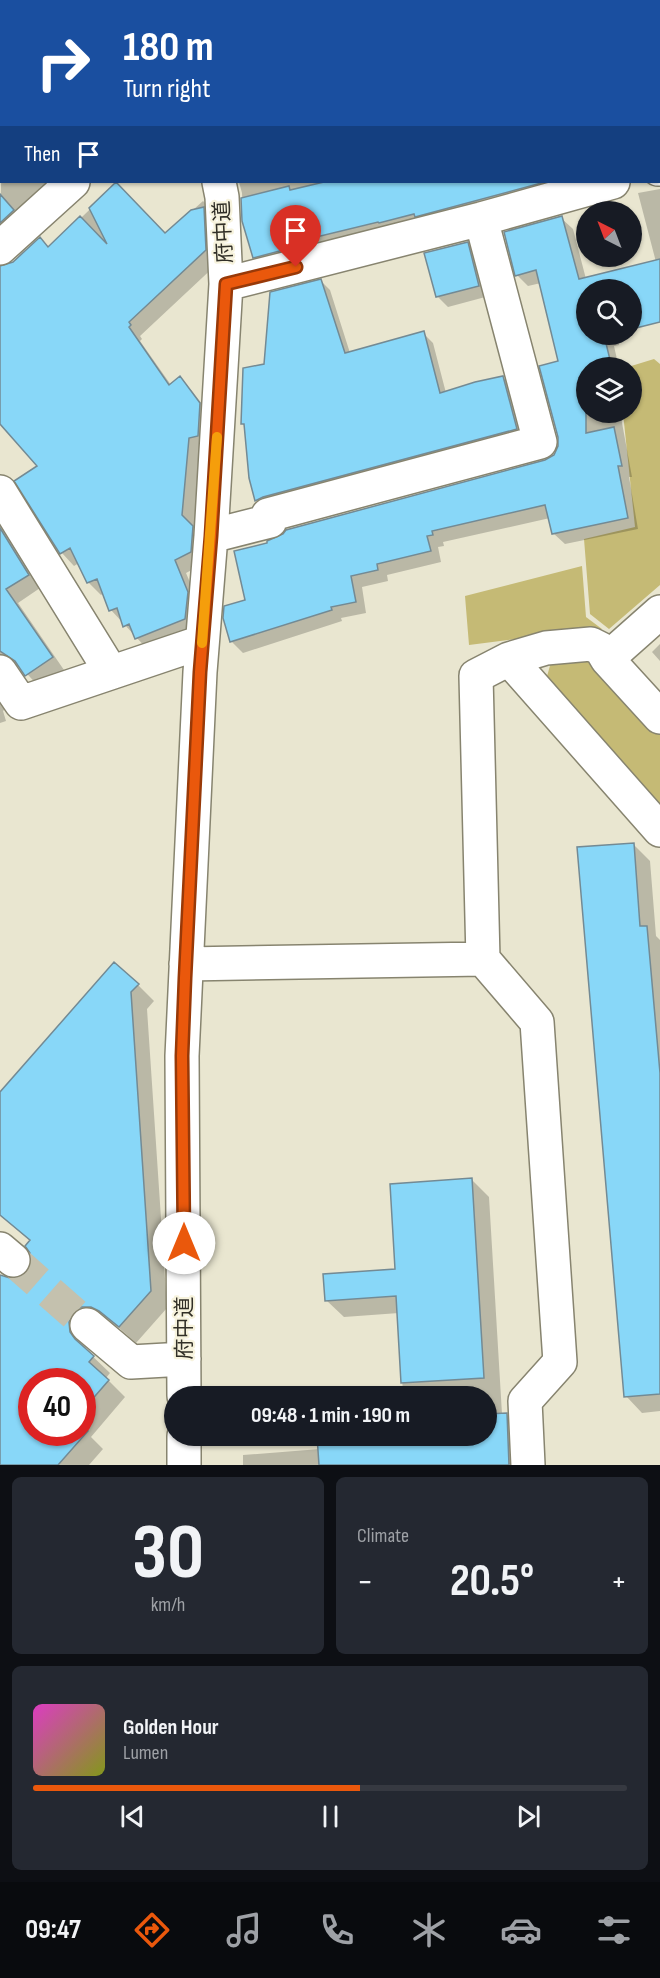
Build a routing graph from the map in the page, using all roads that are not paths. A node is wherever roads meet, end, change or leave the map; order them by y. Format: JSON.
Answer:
{"nodes":[{"id":1,"x":72,"y":183,"type":"edge"},
{"id":2,"x":219,"y":183,"type":"edge"},
{"id":3,"x":609,"y":183,"type":"edge"},
{"id":4,"x":481,"y":219,"type":"junction"},
{"id":5,"x":0,"y":248,"type":"edge"},
{"id":6,"x":226,"y":284,"type":"junction"},
{"id":7,"x":0,"y":492,"type":"edge"},
{"id":8,"x":211,"y":536,"type":"junction"},
{"id":9,"x":660,"y":612,"type":"edge"},
{"id":10,"x":202,"y":642,"type":"junction"},
{"id":11,"x":509,"y":659,"type":"junction"},
{"id":12,"x":607,"y":659,"type":"junction"},
{"id":13,"x":0,"y":672,"type":"edge"},
{"id":14,"x":111,"y":672,"type":"junction"},
{"id":15,"x":660,"y":717,"type":"edge"},
{"id":16,"x":660,"y":831,"type":"edge"},
{"id":17,"x":483,"y":959,"type":"junction"},
{"id":18,"x":186,"y":964,"type":"junction"},
{"id":19,"x":87,"y":1325,"type":"tunnel mouth"},
{"id":20,"x":184,"y":1359,"type":"junction"},
{"id":21,"x":184,"y":1386,"type":"edge"},
{"id":22,"x":184,"y":1446,"type":"edge"},
{"id":23,"x":184,"y":1465,"type":"edge"},
{"id":24,"x":528,"y":1465,"type":"edge"}],
"edges":[{"from":1,"to":5,"type":"street"},
{"from":2,"to":6,"type":"street","name":"府中道"},
{"from":3,"to":4,"type":"street"},
{"from":4,"to":6,"type":"street"},
{"from":4,"to":8,"type":"street"},
{"from":6,"to":8,"type":"street","name":"府中道"},
{"from":7,"to":14,"type":"street"},
{"from":8,"to":10,"type":"street","name":"府中道"},
{"from":9,"to":12,"type":"street"},
{"from":10,"to":14,"type":"street"},
{"from":10,"to":18,"type":"street","name":"府中道"},
{"from":11,"to":12,"type":"street"},
{"from":11,"to":16,"type":"street"},
{"from":11,"to":17,"type":"street"},
{"from":12,"to":15,"type":"street"},
{"from":13,"to":14,"type":"street"},
{"from":17,"to":18,"type":"street"},
{"from":17,"to":24,"type":"street"},
{"from":18,"to":20,"type":"street","name":"府中道"},
{"from":19,"to":20,"type":"street"},
{"from":20,"to":21,"type":"street","name":"府中道"},
{"from":22,"to":23,"type":"street"}]}
